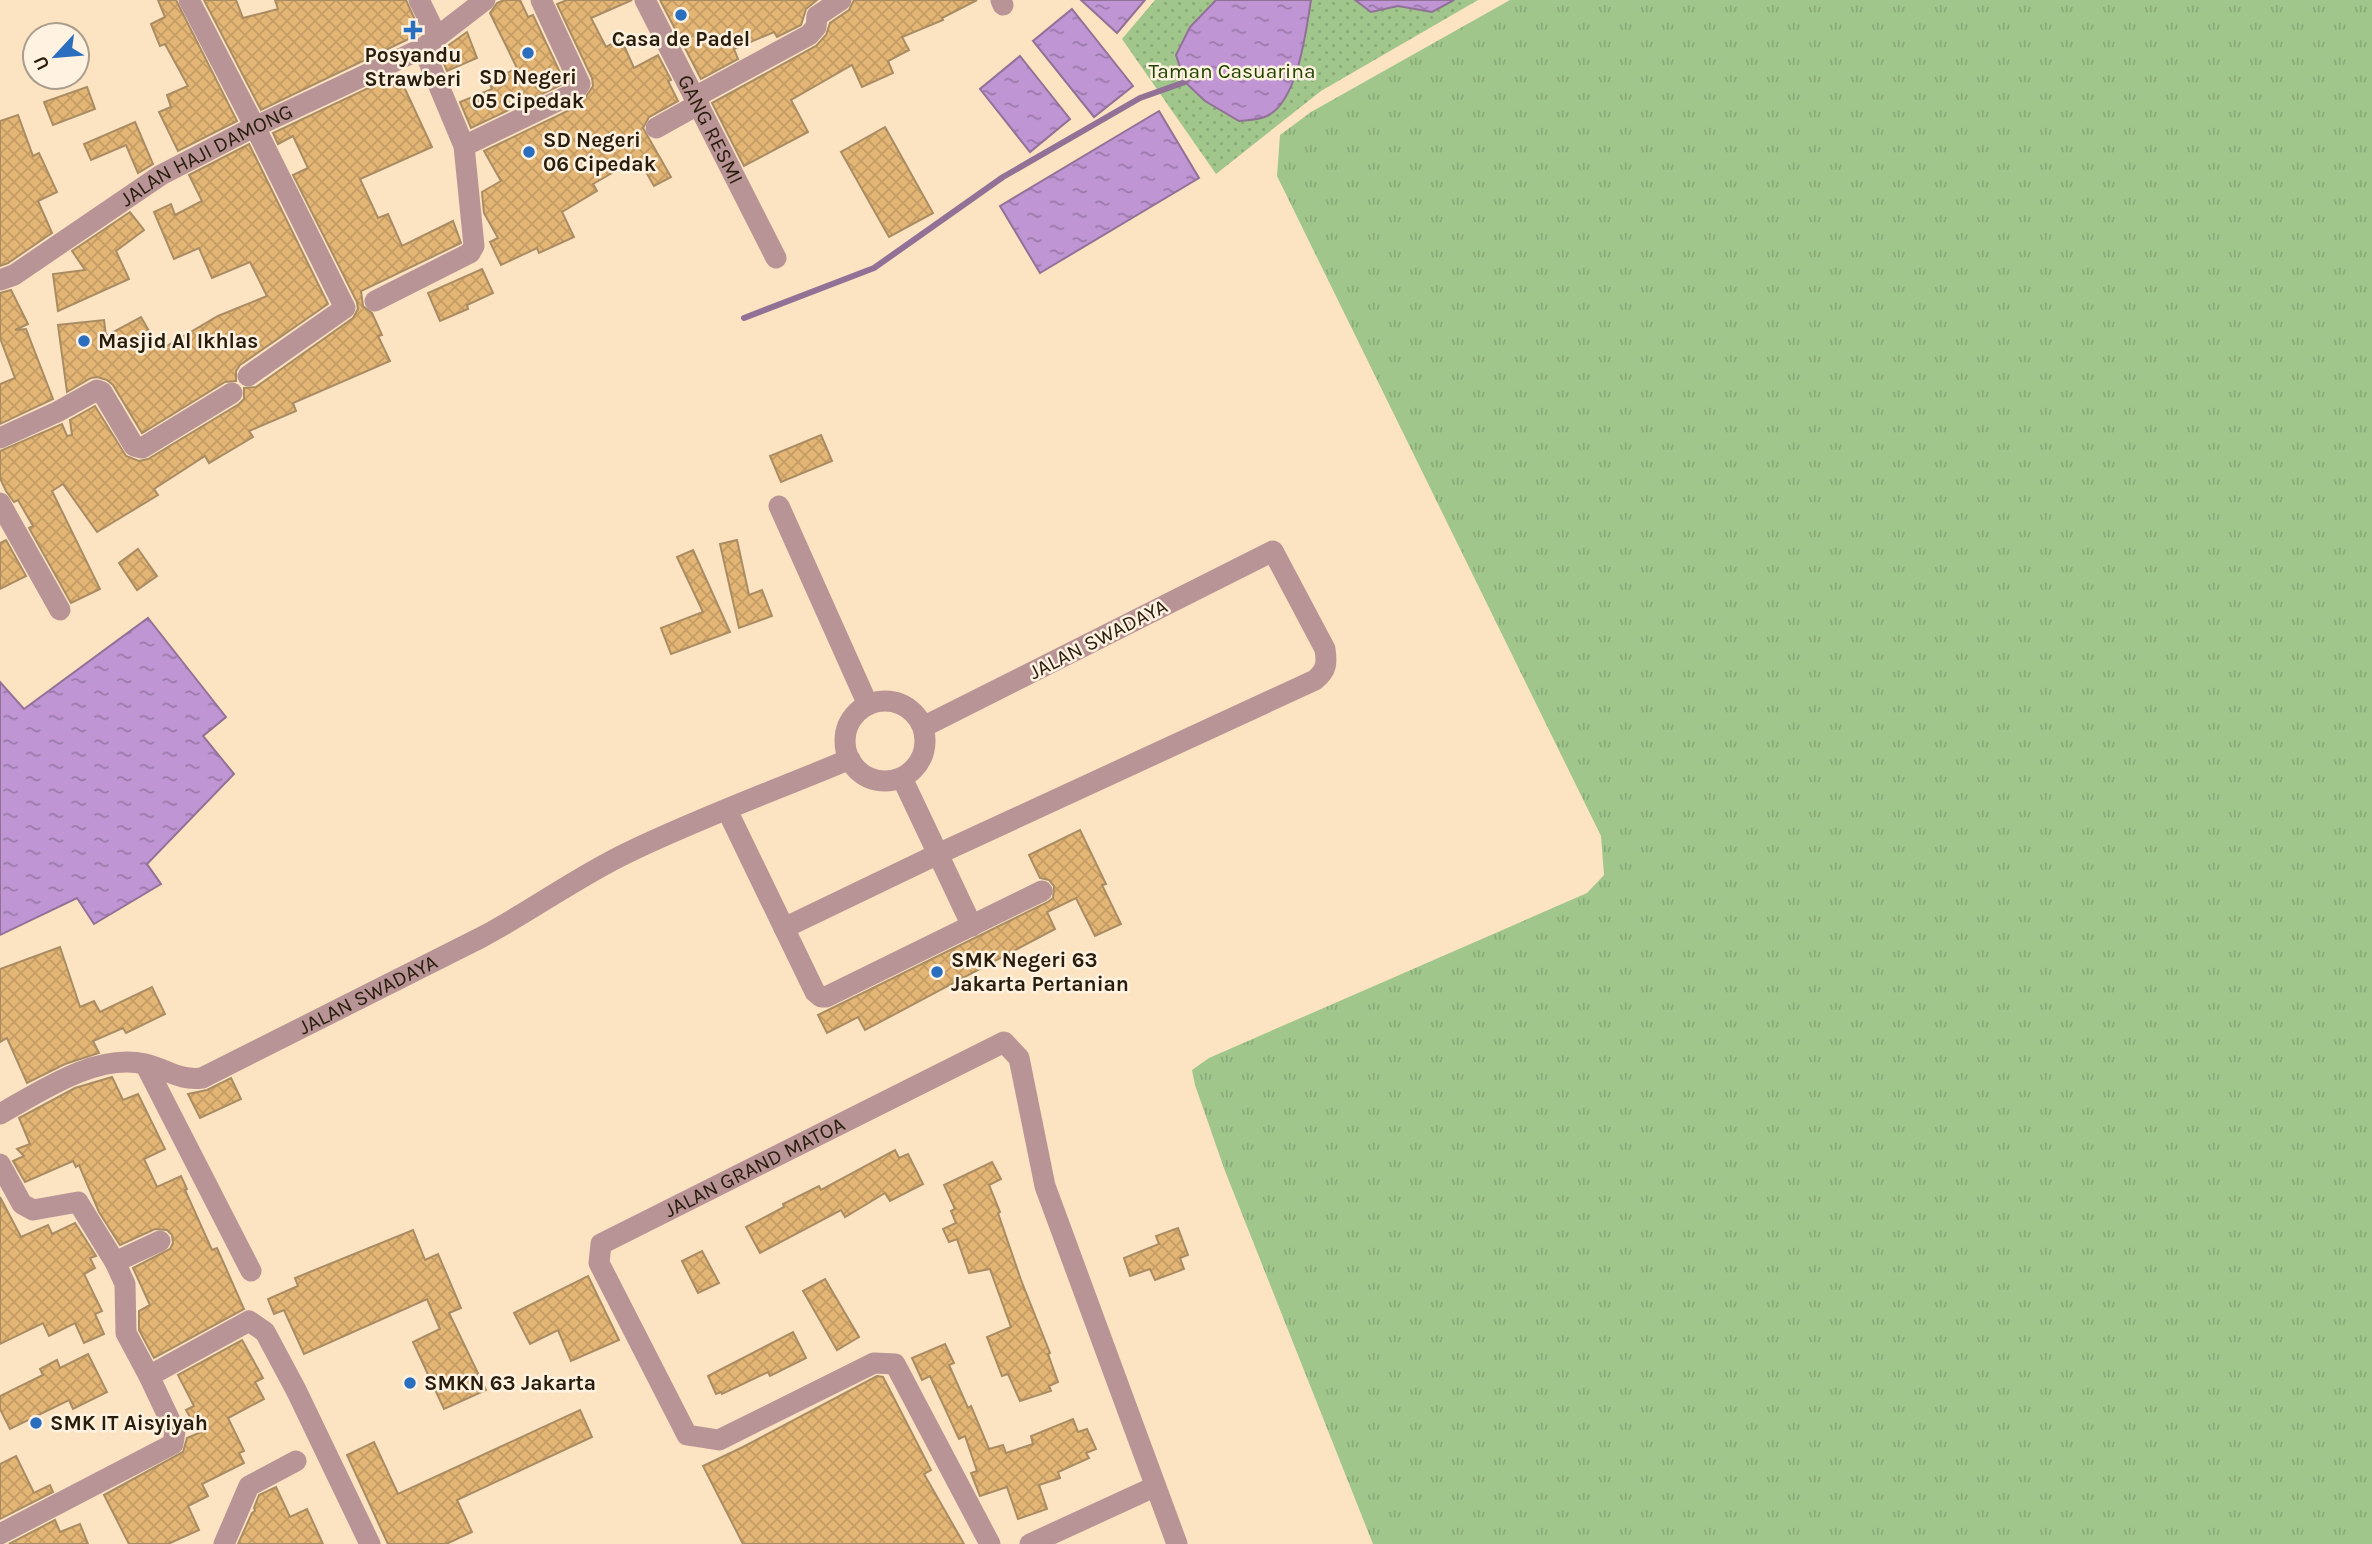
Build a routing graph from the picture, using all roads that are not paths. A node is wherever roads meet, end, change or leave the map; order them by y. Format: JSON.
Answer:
{"nodes":[{"id":1,"x":189,"y":0,"type":"edge"},
{"id":2,"x":419,"y":0,"type":"edge"},
{"id":3,"x":485,"y":0,"type":"edge"},
{"id":4,"x":541,"y":0,"type":"edge"},
{"id":5,"x":645,"y":0,"type":"edge"},
{"id":6,"x":841,"y":0,"type":"edge"},
{"id":7,"x":430,"y":42,"type":"junction"},
{"id":8,"x":697,"y":101,"type":"junction"},
{"id":9,"x":255,"y":127,"type":"junction"},
{"id":10,"x":656,"y":128,"type":"dead end"},
{"id":11,"x":464,"y":146,"type":"junction"},
{"id":12,"x":776,"y":258,"type":"dead end"},
{"id":13,"x":0,"y":280,"type":"edge"},
{"id":14,"x":375,"y":301,"type":"dead end"},
{"id":15,"x":248,"y":376,"type":"dead end"},
{"id":16,"x":232,"y":393,"type":"dead end"},
{"id":17,"x":0,"y":438,"type":"edge"},
{"id":18,"x":0,"y":503,"type":"edge"},
{"id":19,"x":779,"y":506,"type":"dead end"},
{"id":20,"x":60,"y":610,"type":"dead end"},
{"id":21,"x":868,"y":705,"type":"junction"},
{"id":22,"x":923,"y":727,"type":"junction"},
{"id":23,"x":850,"y":759,"type":"junction"},
{"id":24,"x":902,"y":778,"type":"junction"},
{"id":25,"x":727,"y":810,"type":"junction"},
{"id":26,"x":938,"y":854,"type":"junction"},
{"id":27,"x":1042,"y":891,"type":"dead end"},
{"id":28,"x":972,"y":926,"type":"junction"},
{"id":29,"x":784,"y":928,"type":"junction"},
{"id":30,"x":145,"y":1064,"type":"junction"},
{"id":31,"x":0,"y":1114,"type":"edge"},
{"id":32,"x":0,"y":1164,"type":"edge"},
{"id":33,"x":160,"y":1241,"type":"dead end"},
{"id":34,"x":115,"y":1262,"type":"junction"},
{"id":35,"x":251,"y":1271,"type":"dead end"},
{"id":36,"x":149,"y":1376,"type":"junction"},
{"id":37,"x":296,"y":1461,"type":"dead end"},
{"id":38,"x":1154,"y":1487,"type":"junction"},
{"id":39,"x":0,"y":1534,"type":"edge"},
{"id":40,"x":224,"y":1544,"type":"edge"},
{"id":41,"x":370,"y":1544,"type":"edge"},
{"id":42,"x":990,"y":1544,"type":"edge"},
{"id":43,"x":1030,"y":1544,"type":"edge"},
{"id":44,"x":1177,"y":1544,"type":"edge"}],
"edges":[{"from":1,"to":9,"type":"street"},
{"from":2,"to":7,"type":"street"},
{"from":3,"to":7,"type":"street","name":"JALAN HAJI DAMONG"},
{"from":4,"to":11,"type":"street"},
{"from":5,"to":8,"type":"street","name":"GANG RESMI"},
{"from":6,"to":8,"type":"street"},
{"from":7,"to":9,"type":"street","name":"JALAN HAJI DAMONG"},
{"from":7,"to":11,"type":"street"},
{"from":8,"to":10,"type":"street"},
{"from":8,"to":12,"type":"street","name":"GANG RESMI"},
{"from":9,"to":13,"type":"street","name":"JALAN HAJI DAMONG"},
{"from":9,"to":15,"type":"street"},
{"from":11,"to":14,"type":"street"},
{"from":16,"to":17,"type":"street"},
{"from":18,"to":20,"type":"street"},
{"from":19,"to":21,"type":"street"},
{"from":21,"to":22,"type":"street"},
{"from":21,"to":23,"type":"street"},
{"from":22,"to":24,"type":"street"},
{"from":22,"to":26,"type":"street","name":"JALAN SWADAYA"},
{"from":23,"to":24,"type":"street"},
{"from":23,"to":25,"type":"street","name":"JALAN SWADAYA"},
{"from":24,"to":26,"type":"street"},
{"from":25,"to":29,"type":"street"},
{"from":25,"to":30,"type":"street","name":"JALAN SWADAYA"},
{"from":26,"to":28,"type":"street"},
{"from":26,"to":29,"type":"street"},
{"from":27,"to":28,"type":"street"},
{"from":28,"to":29,"type":"street"},
{"from":30,"to":31,"type":"street","name":"JALAN SWADAYA"},
{"from":30,"to":35,"type":"street"},
{"from":32,"to":34,"type":"street"},
{"from":33,"to":34,"type":"street"},
{"from":34,"to":36,"type":"street"},
{"from":36,"to":39,"type":"street"},
{"from":36,"to":41,"type":"street"},
{"from":37,"to":40,"type":"street"},
{"from":38,"to":42,"type":"street","name":"JALAN GRAND MATOA"},
{"from":38,"to":43,"type":"street"},
{"from":38,"to":44,"type":"street","name":"JALAN GRAND MATOA"}]}
